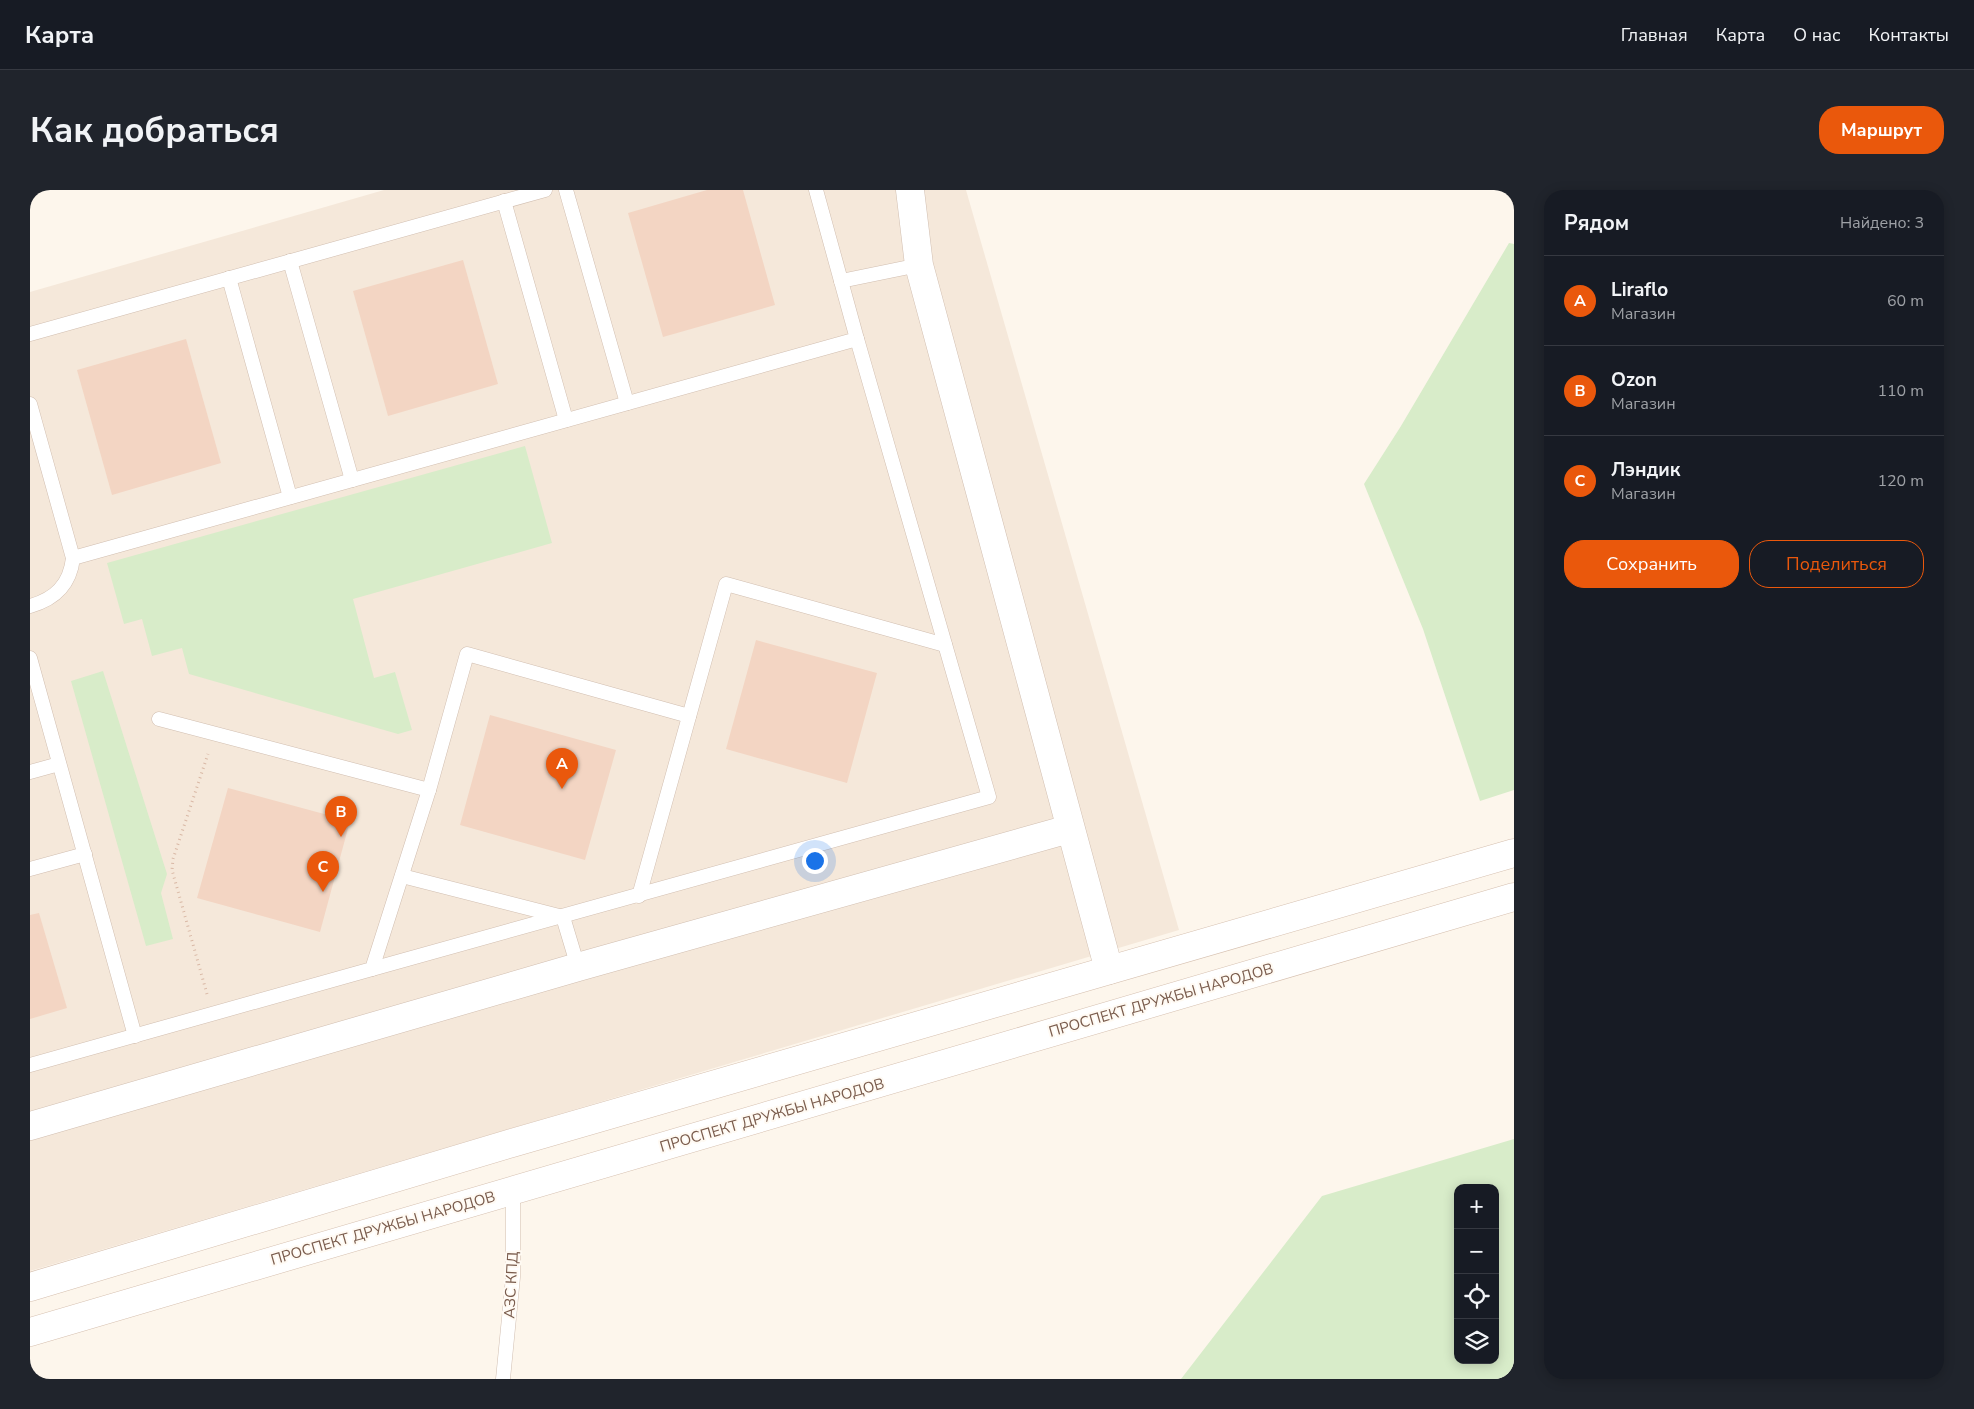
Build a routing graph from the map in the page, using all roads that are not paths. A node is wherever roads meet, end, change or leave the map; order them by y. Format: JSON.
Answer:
{"nodes":[{"id":1,"x":545,"y":190,"type":"edge"},
{"id":2,"x":566,"y":190,"type":"edge"},
{"id":3,"x":816,"y":190,"type":"edge"},
{"id":4,"x":910,"y":190,"type":"edge"},
{"id":5,"x":504,"y":202,"type":"junction"},
{"id":6,"x":290,"y":261,"type":"junction"},
{"id":7,"x":919,"y":265,"type":"junction"},
{"id":8,"x":228,"y":278,"type":"junction"},
{"id":9,"x":841,"y":281,"type":"junction"},
{"id":10,"x":30,"y":334,"type":"edge"},
{"id":11,"x":857,"y":339,"type":"junction"},
{"id":12,"x":627,"y":403,"type":"junction"},
{"id":13,"x":30,"y":404,"type":"edge"},
{"id":14,"x":566,"y":420,"type":"junction"},
{"id":15,"x":352,"y":480,"type":"junction"},
{"id":16,"x":290,"y":497,"type":"junction"},
{"id":17,"x":72,"y":558,"type":"junction"},
{"id":18,"x":30,"y":606,"type":"edge"},
{"id":19,"x":945,"y":644,"type":"junction"},
{"id":20,"x":30,"y":658,"type":"edge"},
{"id":21,"x":689,"y":716,"type":"junction"},
{"id":22,"x":159,"y":719,"type":"dead end"},
{"id":23,"x":59,"y":764,"type":"junction"},
{"id":24,"x":30,"y":772,"type":"edge"},
{"id":25,"x":429,"y":790,"type":"junction"},
{"id":26,"x":1069,"y":829,"type":"junction"},
{"id":27,"x":1514,"y":853,"type":"edge"},
{"id":28,"x":85,"y":854,"type":"junction"},
{"id":29,"x":30,"y":870,"type":"edge"},
{"id":30,"x":402,"y":876,"type":"junction"},
{"id":31,"x":639,"y":896,"type":"junction"},
{"id":32,"x":1514,"y":897,"type":"edge"},
{"id":33,"x":563,"y":917,"type":"junction"},
{"id":34,"x":578,"y":967,"type":"junction"},
{"id":35,"x":372,"y":969,"type":"junction"},
{"id":36,"x":1109,"y":970,"type":"junction"},
{"id":37,"x":134,"y":1036,"type":"junction"},
{"id":38,"x":30,"y":1065,"type":"edge"},
{"id":39,"x":30,"y":1126,"type":"edge"},
{"id":40,"x":513,"y":1190,"type":"junction"},
{"id":41,"x":30,"y":1286,"type":"edge"},
{"id":42,"x":30,"y":1332,"type":"edge"},
{"id":43,"x":503,"y":1379,"type":"edge"}],
"edges":[{"from":1,"to":5,"type":"lane"},
{"from":2,"to":12,"type":"lane"},
{"from":3,"to":9,"type":"lane"},
{"from":4,"to":7,"type":"main road"},
{"from":5,"to":6,"type":"lane"},
{"from":5,"to":14,"type":"lane"},
{"from":6,"to":8,"type":"lane"},
{"from":6,"to":15,"type":"lane"},
{"from":7,"to":9,"type":"lane"},
{"from":7,"to":26,"type":"main road"},
{"from":8,"to":10,"type":"lane"},
{"from":8,"to":16,"type":"lane"},
{"from":9,"to":11,"type":"lane"},
{"from":11,"to":12,"type":"lane"},
{"from":11,"to":19,"type":"lane"},
{"from":12,"to":14,"type":"lane"},
{"from":13,"to":17,"type":"lane"},
{"from":14,"to":15,"type":"lane"},
{"from":15,"to":16,"type":"lane"},
{"from":16,"to":17,"type":"lane"},
{"from":17,"to":18,"type":"lane"},
{"from":19,"to":21,"type":"lane"},
{"from":19,"to":31,"type":"lane"},
{"from":20,"to":23,"type":"lane"},
{"from":21,"to":25,"type":"lane"},
{"from":21,"to":31,"type":"lane"},
{"from":22,"to":25,"type":"lane"},
{"from":23,"to":24,"type":"lane"},
{"from":23,"to":28,"type":"lane"},
{"from":25,"to":30,"type":"lane"},
{"from":26,"to":34,"type":"main road"},
{"from":26,"to":36,"type":"main road"},
{"from":27,"to":36,"type":"main road"},
{"from":28,"to":29,"type":"lane"},
{"from":28,"to":37,"type":"lane"},
{"from":30,"to":33,"type":"lane"},
{"from":30,"to":35,"type":"lane"},
{"from":31,"to":33,"type":"lane"},
{"from":32,"to":40,"type":"main road","name":"ПРОСПЕКТ ДРУЖБЫ НАРОДОВ"},
{"from":33,"to":34,"type":"lane"},
{"from":33,"to":35,"type":"lane"},
{"from":34,"to":39,"type":"main road"},
{"from":35,"to":37,"type":"lane"},
{"from":36,"to":41,"type":"main road"},
{"from":37,"to":38,"type":"lane"},
{"from":40,"to":42,"type":"main road","name":"ПРОСПЕКТ ДРУЖБЫ НАРОДОВ"},
{"from":40,"to":43,"type":"lane","name":"АЗС КПД"}]}
